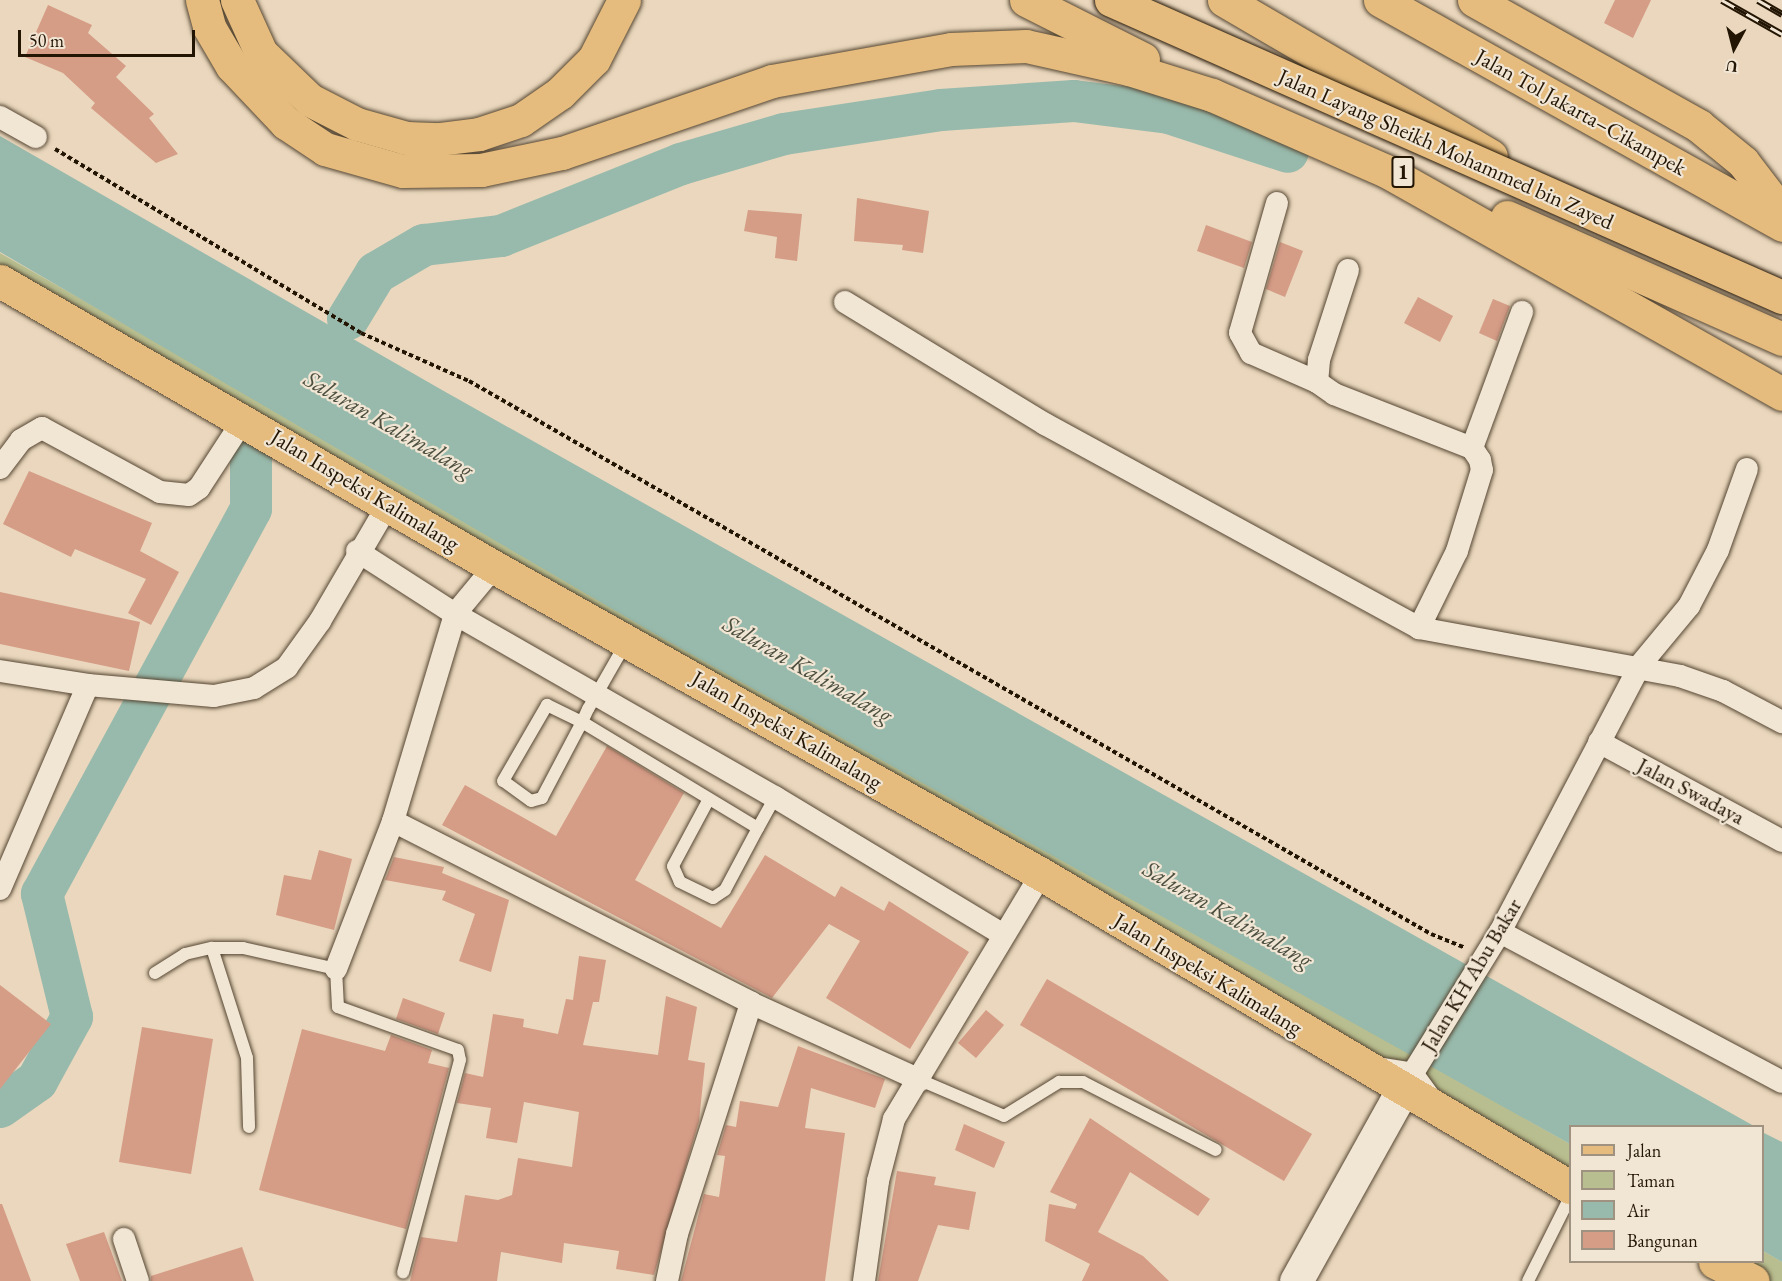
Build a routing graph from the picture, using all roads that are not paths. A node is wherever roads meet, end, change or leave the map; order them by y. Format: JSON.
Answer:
{"nodes":[{"id":1,"x":202,"y":0,"type":"edge"},
{"id":2,"x":237,"y":0,"type":"edge"},
{"id":3,"x":624,"y":0,"type":"edge"},
{"id":4,"x":1026,"y":0,"type":"edge"},
{"id":5,"x":1111,"y":0,"type":"edge"},
{"id":6,"x":1224,"y":0,"type":"edge"},
{"id":7,"x":1380,"y":0,"type":"edge"},
{"id":8,"x":1474,"y":0,"type":"edge"},
{"id":9,"x":0,"y":117,"type":"edge"},
{"id":10,"x":36,"y":137,"type":"road end"},
{"id":11,"x":1277,"y":203,"type":"dead end"},
{"id":12,"x":1782,"y":213,"type":"edge"},
{"id":13,"x":1782,"y":225,"type":"edge"},
{"id":14,"x":1348,"y":270,"type":"dead end"},
{"id":15,"x":0,"y":280,"type":"edge"},
{"id":16,"x":1782,"y":297,"type":"edge"},
{"id":17,"x":846,"y":302,"type":"dead end"},
{"id":18,"x":1522,"y":312,"type":"dead end"},
{"id":19,"x":1782,"y":328,"type":"edge"},
{"id":20,"x":1782,"y":339,"type":"edge"},
{"id":21,"x":1317,"y":382,"type":"junction"},
{"id":22,"x":1782,"y":394,"type":"edge"},
{"id":23,"x":244,"y":419,"type":"junction"},
{"id":24,"x":1472,"y":448,"type":"junction"},
{"id":25,"x":0,"y":468,"type":"edge"},
{"id":26,"x":1747,"y":469,"type":"dead end"},
{"id":27,"x":389,"y":503,"type":"junction"},
{"id":28,"x":357,"y":550,"type":"junction"},
{"id":29,"x":494,"y":567,"type":"junction"},
{"id":30,"x":455,"y":614,"type":"junction"},
{"id":31,"x":1419,"y":628,"type":"junction"},
{"id":32,"x":628,"y":640,"type":"junction"},
{"id":33,"x":1640,"y":665,"type":"junction"},
{"id":34,"x":0,"y":671,"type":"edge"},
{"id":35,"x":88,"y":685,"type":"junction"},
{"id":36,"x":595,"y":696,"type":"junction"},
{"id":37,"x":582,"y":722,"type":"junction"},
{"id":38,"x":1782,"y":722,"type":"edge"},
{"id":39,"x":1599,"y":742,"type":"junction"},
{"id":40,"x":775,"y":797,"type":"junction"},
{"id":41,"x":710,"y":799,"type":"junction"},
{"id":42,"x":393,"y":821,"type":"junction"},
{"id":43,"x":758,"y":828,"type":"junction"},
{"id":44,"x":1782,"y":841,"type":"edge"},
{"id":45,"x":1041,"y":874,"type":"junction"},
{"id":46,"x":0,"y":889,"type":"edge"},
{"id":47,"x":1500,"y":932,"type":"junction"},
{"id":48,"x":1002,"y":934,"type":"junction"},
{"id":49,"x":212,"y":948,"type":"junction"},
{"id":50,"x":336,"y":969,"type":"junction"},
{"id":51,"x":155,"y":973,"type":"dead end"},
{"id":52,"x":751,"y":1003,"type":"junction"},
{"id":53,"x":1409,"y":1079,"type":"junction"},
{"id":54,"x":920,"y":1080,"type":"junction"},
{"id":55,"x":1782,"y":1082,"type":"edge"},
{"id":56,"x":249,"y":1127,"type":"dead end"},
{"id":57,"x":1216,"y":1150,"type":"dead end"},
{"id":58,"x":1569,"y":1186,"type":"edge"},
{"id":59,"x":1569,"y":1199,"type":"edge"},
{"id":60,"x":124,"y":1239,"type":"dead end"},
{"id":61,"x":1717,"y":1263,"type":"edge"},
{"id":62,"x":403,"y":1273,"type":"dead end"},
{"id":63,"x":138,"y":1281,"type":"edge"},
{"id":64,"x":667,"y":1281,"type":"edge"},
{"id":65,"x":864,"y":1281,"type":"edge"},
{"id":66,"x":1296,"y":1281,"type":"edge"},
{"id":67,"x":1528,"y":1281,"type":"edge"},
{"id":68,"x":1753,"y":1281,"type":"edge"}],
"edges":[{"from":1,"to":22,"type":"main road"},
{"from":2,"to":3,"type":"main road"},
{"from":4,"to":20,"type":"main road","name":"Jalan Layang Sheikh Mohammed bin Zayed","number":"1"},
{"from":5,"to":16,"type":"main road","name":"Jalan Layang Sheikh Mohammed bin Zayed","number":"1","bridge":true},
{"from":6,"to":19,"type":"main road"},
{"from":7,"to":13,"type":"main road","name":"Jalan Tol Jakarta–Cikampek"},
{"from":8,"to":12,"type":"main road"},
{"from":9,"to":10,"type":"street"},
{"from":11,"to":21,"type":"street"},
{"from":14,"to":21,"type":"street"},
{"from":15,"to":23,"type":"main road","name":"Jalan Inspeksi Kalimalang"},
{"from":17,"to":31,"type":"street"},
{"from":18,"to":24,"type":"street"},
{"from":21,"to":24,"type":"street"},
{"from":23,"to":25,"type":"street"},
{"from":23,"to":27,"type":"main road","name":"Jalan Inspeksi Kalimalang"},
{"from":24,"to":31,"type":"street"},
{"from":26,"to":33,"type":"street","name":"Jalan KH Abu Bakar"},
{"from":27,"to":28,"type":"street"},
{"from":27,"to":29,"type":"main road","name":"Jalan Inspeksi Kalimalang"},
{"from":28,"to":30,"type":"street"},
{"from":28,"to":35,"type":"street"},
{"from":29,"to":30,"type":"street"},
{"from":29,"to":32,"type":"main road","name":"Jalan Inspeksi Kalimalang"},
{"from":30,"to":36,"type":"street"},
{"from":30,"to":42,"type":"street"},
{"from":31,"to":33,"type":"street"},
{"from":32,"to":36,"type":"lane"},
{"from":32,"to":45,"type":"main road","name":"Jalan Inspeksi Kalimalang"},
{"from":33,"to":38,"type":"street"},
{"from":33,"to":39,"type":"street","name":"Jalan KH Abu Bakar"},
{"from":34,"to":35,"type":"street"},
{"from":35,"to":46,"type":"street"},
{"from":36,"to":37,"type":"lane"},
{"from":36,"to":40,"type":"street"},
{"from":37,"to":37,"type":"lane"},
{"from":37,"to":41,"type":"lane"},
{"from":39,"to":44,"type":"street","name":"Jalan Swadaya"},
{"from":39,"to":47,"type":"street","name":"Jalan KH Abu Bakar"},
{"from":40,"to":43,"type":"lane"},
{"from":40,"to":48,"type":"street"},
{"from":41,"to":43,"type":"lane"},
{"from":41,"to":43,"type":"lane"},
{"from":42,"to":50,"type":"street"},
{"from":42,"to":52,"type":"street"},
{"from":45,"to":48,"type":"street"},
{"from":45,"to":53,"type":"main road","name":"Jalan Inspeksi Kalimalang"},
{"from":47,"to":53,"type":"street","name":"Jalan KH Abu Bakar"},
{"from":47,"to":55,"type":"street"},
{"from":48,"to":54,"type":"street"},
{"from":49,"to":50,"type":"lane"},
{"from":49,"to":51,"type":"lane"},
{"from":49,"to":56,"type":"lane"},
{"from":50,"to":62,"type":"lane"},
{"from":52,"to":54,"type":"street"},
{"from":52,"to":64,"type":"street"},
{"from":53,"to":58,"type":"main road","name":"Jalan Inspeksi Kalimalang"},
{"from":53,"to":66,"type":"street","name":"Jalan KH Abu Bakar"},
{"from":54,"to":57,"type":"lane"},
{"from":54,"to":65,"type":"street"},
{"from":59,"to":67,"type":"lane"},
{"from":60,"to":63,"type":"street"},
{"from":61,"to":68,"type":"main road"}]}
